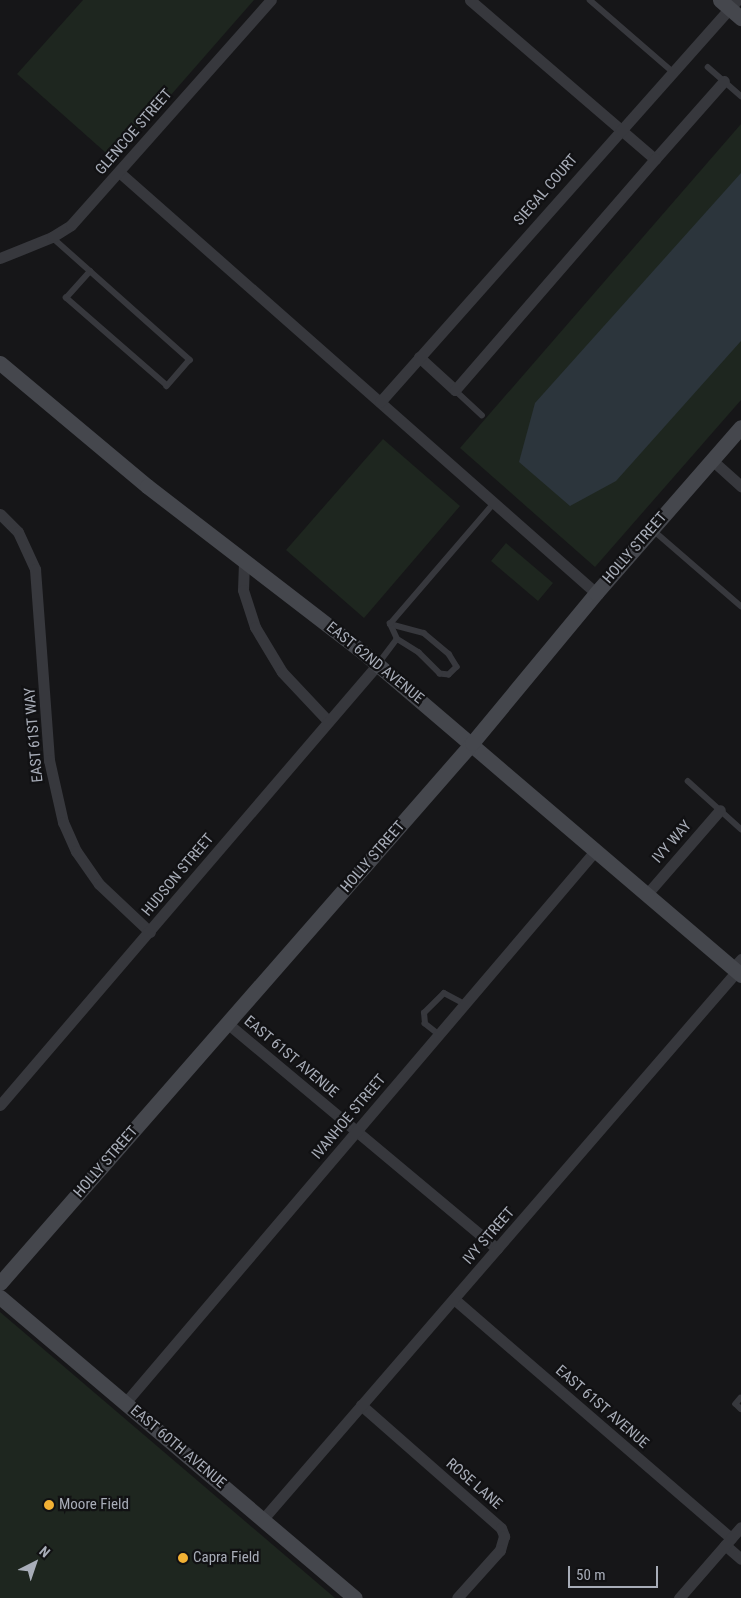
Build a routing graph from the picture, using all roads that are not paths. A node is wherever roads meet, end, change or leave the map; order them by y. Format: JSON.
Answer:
{"nodes":[{"id":1,"x":271,"y":0,"type":"edge"},
{"id":2,"x":470,"y":0,"type":"edge"},
{"id":3,"x":590,"y":0,"type":"edge"},
{"id":4,"x":728,"y":3,"type":"edge"},
{"id":5,"x":741,"y":18,"type":"edge"},
{"id":6,"x":708,"y":67,"type":"dead end"},
{"id":7,"x":672,"y":71,"type":"junction"},
{"id":8,"x":724,"y":81,"type":"junction"},
{"id":9,"x":741,"y":96,"type":"edge"},
{"id":10,"x":619,"y":131,"type":"junction"},
{"id":11,"x":655,"y":159,"type":"junction"},
{"id":12,"x":120,"y":172,"type":"junction"},
{"id":13,"x":52,"y":237,"type":"junction"},
{"id":14,"x":0,"y":258,"type":"edge"},
{"id":15,"x":90,"y":271,"type":"junction"},
{"id":16,"x":419,"y":357,"type":"junction"},
{"id":17,"x":0,"y":363,"type":"edge"},
{"id":18,"x":455,"y":390,"type":"junction"},
{"id":19,"x":380,"y":402,"type":"junction"},
{"id":20,"x":482,"y":415,"type":"dead end"},
{"id":21,"x":741,"y":427,"type":"edge"},
{"id":22,"x":712,"y":461,"type":"junction"},
{"id":23,"x":741,"y":486,"type":"edge"},
{"id":24,"x":494,"y":503,"type":"junction"},
{"id":25,"x":0,"y":514,"type":"edge"},
{"id":26,"x":652,"y":529,"type":"junction"},
{"id":27,"x":244,"y":562,"type":"junction"},
{"id":28,"x":596,"y":593,"type":"junction"},
{"id":29,"x":741,"y":606,"type":"edge"},
{"id":30,"x":390,"y":624,"type":"junction"},
{"id":31,"x":397,"y":638,"type":"junction"},
{"id":32,"x":378,"y":664,"type":"junction"},
{"id":33,"x":328,"y":722,"type":"junction"},
{"id":34,"x":472,"y":743,"type":"junction"},
{"id":35,"x":688,"y":781,"type":"dead end"},
{"id":36,"x":720,"y":810,"type":"junction"},
{"id":37,"x":741,"y":829,"type":"edge"},
{"id":38,"x":596,"y":851,"type":"junction"},
{"id":39,"x":647,"y":894,"type":"junction"},
{"id":40,"x":150,"y":932,"type":"junction"},
{"id":41,"x":738,"y":968,"type":"edge"},
{"id":42,"x":465,"y":1004,"type":"junction"},
{"id":43,"x":227,"y":1023,"type":"junction"},
{"id":44,"x":439,"y":1035,"type":"junction"},
{"id":45,"x":0,"y":1105,"type":"edge"},
{"id":46,"x":357,"y":1131,"type":"junction"},
{"id":47,"x":497,"y":1249,"type":"junction"},
{"id":48,"x":0,"y":1283,"type":"edge"},
{"id":49,"x":0,"y":1297,"type":"edge"},
{"id":50,"x":454,"y":1299,"type":"junction"},
{"id":51,"x":741,"y":1398,"type":"edge"},
{"id":52,"x":126,"y":1403,"type":"junction"},
{"id":53,"x":362,"y":1405,"type":"junction"},
{"id":54,"x":741,"y":1409,"type":"edge"},
{"id":55,"x":263,"y":1519,"type":"junction"},
{"id":56,"x":741,"y":1527,"type":"edge"},
{"id":57,"x":728,"y":1542,"type":"junction"},
{"id":58,"x":741,"y":1559,"type":"edge"},
{"id":59,"x":355,"y":1598,"type":"edge"},
{"id":60,"x":457,"y":1598,"type":"edge"},
{"id":61,"x":678,"y":1598,"type":"edge"}],
"edges":[{"from":1,"to":12,"type":"street","name":"GLENCOE STREET"},
{"from":2,"to":10,"type":"street"},
{"from":3,"to":7,"type":"lane"},
{"from":4,"to":5,"type":"street"},
{"from":4,"to":7,"type":"street","name":"SIEGAL COURT"},
{"from":6,"to":8,"type":"lane"},
{"from":7,"to":10,"type":"street","name":"SIEGAL COURT"},
{"from":8,"to":9,"type":"lane"},
{"from":8,"to":11,"type":"street"},
{"from":10,"to":11,"type":"street"},
{"from":10,"to":16,"type":"street","name":"SIEGAL COURT"},
{"from":11,"to":18,"type":"street"},
{"from":12,"to":13,"type":"street","name":"GLENCOE STREET"},
{"from":12,"to":19,"type":"street"},
{"from":13,"to":14,"type":"street","name":"GLENCOE STREET"},
{"from":13,"to":15,"type":"lane"},
{"from":15,"to":15,"type":"lane"},
{"from":16,"to":18,"type":"street"},
{"from":16,"to":19,"type":"street","name":"SIEGAL COURT"},
{"from":17,"to":27,"type":"street","name":"EAST 62ND AVENUE"},
{"from":18,"to":20,"type":"lane"},
{"from":19,"to":24,"type":"street"},
{"from":21,"to":22,"type":"street","name":"HOLLY STREET"},
{"from":22,"to":23,"type":"street"},
{"from":22,"to":26,"type":"street","name":"HOLLY STREET"},
{"from":24,"to":28,"type":"street"},
{"from":24,"to":30,"type":"lane"},
{"from":25,"to":40,"type":"street","name":"EAST 61ST WAY"},
{"from":26,"to":28,"type":"street","name":"HOLLY STREET"},
{"from":26,"to":29,"type":"lane"},
{"from":27,"to":32,"type":"street","name":"EAST 62ND AVENUE"},
{"from":27,"to":33,"type":"street"},
{"from":28,"to":34,"type":"street","name":"HOLLY STREET"},
{"from":30,"to":31,"type":"lane"},
{"from":30,"to":31,"type":"lane"},
{"from":31,"to":32,"type":"lane"},
{"from":32,"to":33,"type":"street","name":"HUDSON STREET"},
{"from":32,"to":34,"type":"street","name":"EAST 62ND AVENUE"},
{"from":33,"to":40,"type":"street","name":"HUDSON STREET"},
{"from":34,"to":38,"type":"street","name":"EAST 62ND AVENUE"},
{"from":34,"to":43,"type":"street","name":"HOLLY STREET"},
{"from":35,"to":36,"type":"lane"},
{"from":36,"to":37,"type":"lane"},
{"from":36,"to":39,"type":"street","name":"IVY WAY"},
{"from":38,"to":39,"type":"street","name":"EAST 62ND AVENUE"},
{"from":38,"to":42,"type":"street","name":"IVANHOE STREET"},
{"from":39,"to":41,"type":"street","name":"EAST 62ND AVENUE"},
{"from":40,"to":45,"type":"street","name":"HUDSON STREET"},
{"from":41,"to":47,"type":"street","name":"IVY STREET"},
{"from":42,"to":44,"type":"street","name":"IVANHOE STREET"},
{"from":42,"to":44,"type":"lane"},
{"from":43,"to":46,"type":"street","name":"EAST 61ST AVENUE"},
{"from":43,"to":48,"type":"street","name":"HOLLY STREET"},
{"from":44,"to":46,"type":"street","name":"IVANHOE STREET"},
{"from":46,"to":47,"type":"street","name":"EAST 61ST AVENUE"},
{"from":46,"to":52,"type":"street","name":"IVANHOE STREET"},
{"from":47,"to":50,"type":"street","name":"IVY STREET"},
{"from":49,"to":52,"type":"street","name":"EAST 60TH AVENUE"},
{"from":50,"to":53,"type":"street","name":"IVY STREET"},
{"from":50,"to":57,"type":"street","name":"EAST 61ST AVENUE"},
{"from":51,"to":54,"type":"lane"},
{"from":52,"to":55,"type":"street","name":"EAST 60TH AVENUE"},
{"from":53,"to":55,"type":"street","name":"IVY STREET"},
{"from":53,"to":60,"type":"street","name":"ROSE LANE"},
{"from":55,"to":59,"type":"street","name":"EAST 60TH AVENUE"},
{"from":56,"to":57,"type":"street"},
{"from":57,"to":58,"type":"street","name":"EAST 61ST AVENUE"},
{"from":57,"to":61,"type":"street"}]}
